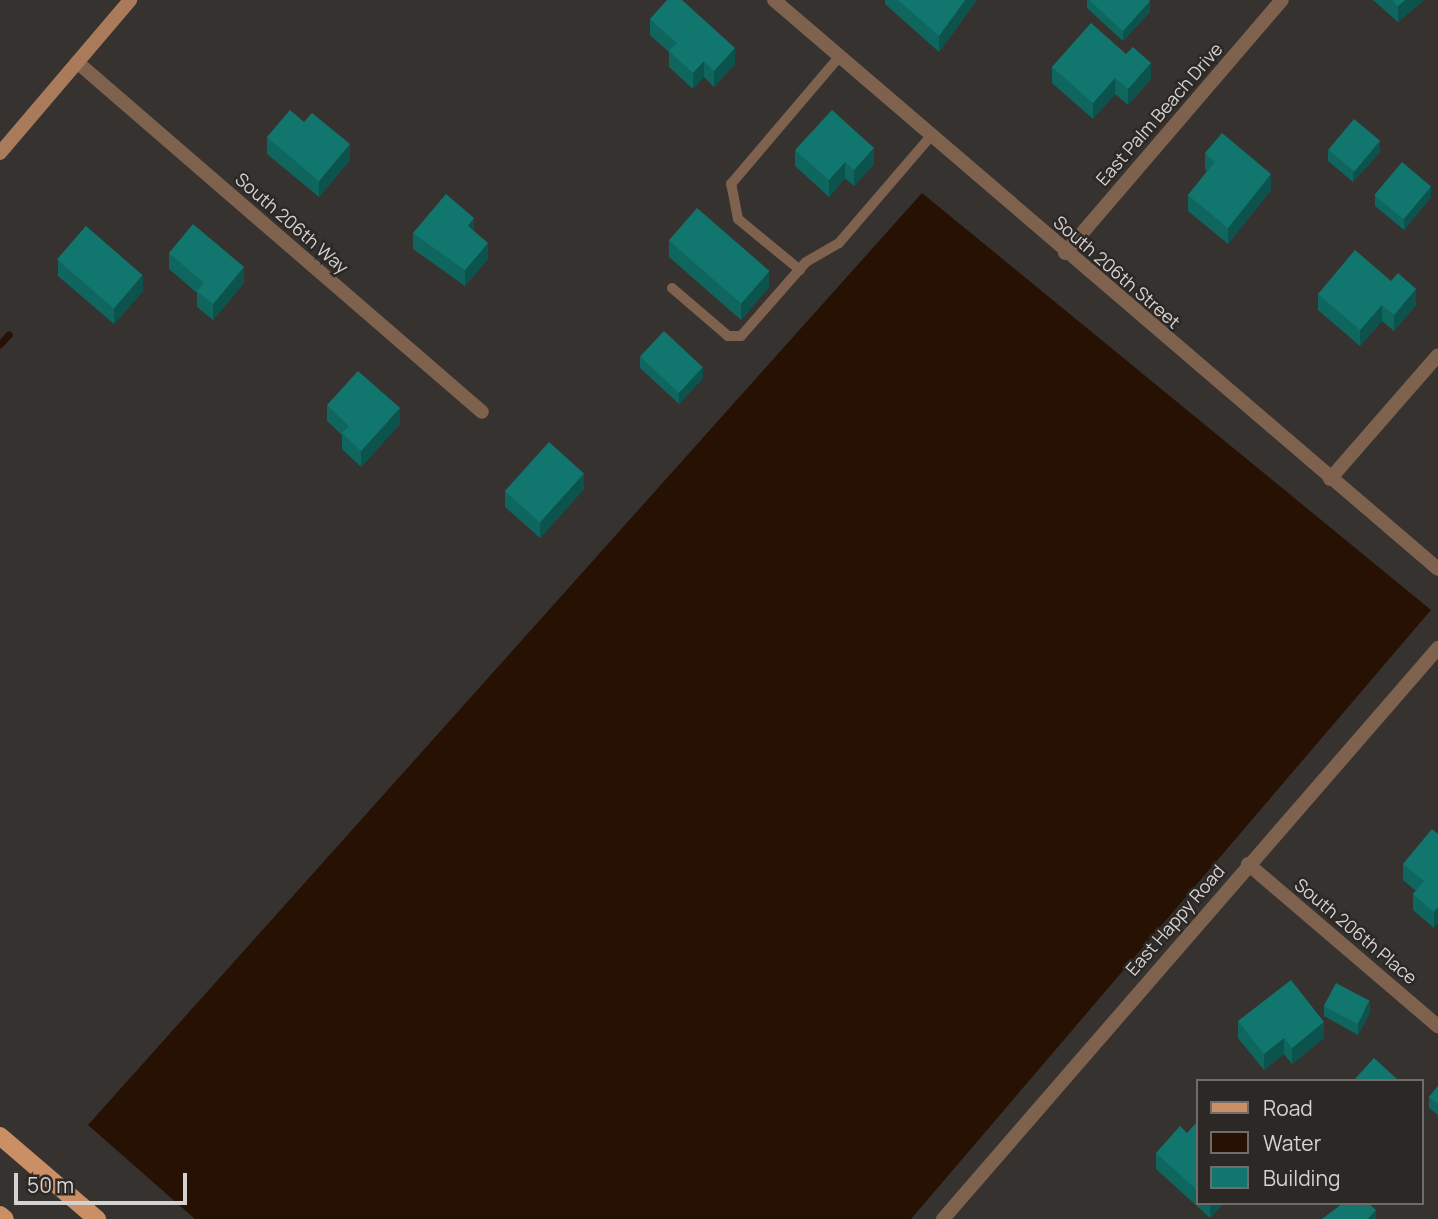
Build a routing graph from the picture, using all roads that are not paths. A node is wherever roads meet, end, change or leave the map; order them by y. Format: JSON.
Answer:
{"nodes":[{"id":1,"x":130,"y":0,"type":"edge"},
{"id":2,"x":774,"y":0,"type":"edge"},
{"id":3,"x":1282,"y":0,"type":"edge"},
{"id":4,"x":839,"y":57,"type":"junction"},
{"id":5,"x":77,"y":62,"type":"junction"},
{"id":6,"x":931,"y":136,"type":"junction"},
{"id":7,"x":0,"y":153,"type":"edge"},
{"id":8,"x":1065,"y":253,"type":"junction"},
{"id":9,"x":800,"y":270,"type":"junction"},
{"id":10,"x":672,"y":288,"type":"dead end"},
{"id":11,"x":1438,"y":355,"type":"edge"},
{"id":12,"x":482,"y":412,"type":"dead end"},
{"id":13,"x":1330,"y":479,"type":"junction"},
{"id":14,"x":1438,"y":569,"type":"edge"},
{"id":15,"x":1438,"y":648,"type":"edge"},
{"id":16,"x":1248,"y":864,"type":"junction"},
{"id":17,"x":1438,"y":1026,"type":"edge"},
{"id":18,"x":0,"y":1136,"type":"edge"},
{"id":19,"x":0,"y":1214,"type":"edge"},
{"id":20,"x":5,"y":1219,"type":"edge"},
{"id":21,"x":97,"y":1219,"type":"edge"},
{"id":22,"x":943,"y":1219,"type":"edge"}],
"edges":[{"from":1,"to":5,"type":"main road"},
{"from":2,"to":4,"type":"street","name":"South 206th Street"},
{"from":3,"to":8,"type":"street","name":"East Palm Beach Drive"},
{"from":4,"to":6,"type":"street","name":"South 206th Street"},
{"from":4,"to":9,"type":"lane"},
{"from":5,"to":7,"type":"main road"},
{"from":5,"to":12,"type":"street","name":"South 206th Way"},
{"from":6,"to":8,"type":"street","name":"South 206th Street"},
{"from":6,"to":9,"type":"lane"},
{"from":8,"to":13,"type":"street","name":"South 206th Street"},
{"from":9,"to":10,"type":"lane"},
{"from":11,"to":13,"type":"street"},
{"from":13,"to":14,"type":"street","name":"South 206th Street"},
{"from":15,"to":16,"type":"street","name":"East Happy Road"},
{"from":16,"to":17,"type":"street","name":"South 206th Place"},
{"from":16,"to":22,"type":"street","name":"East Happy Road"},
{"from":18,"to":21,"type":"main road"},
{"from":19,"to":20,"type":"main road"}]}
